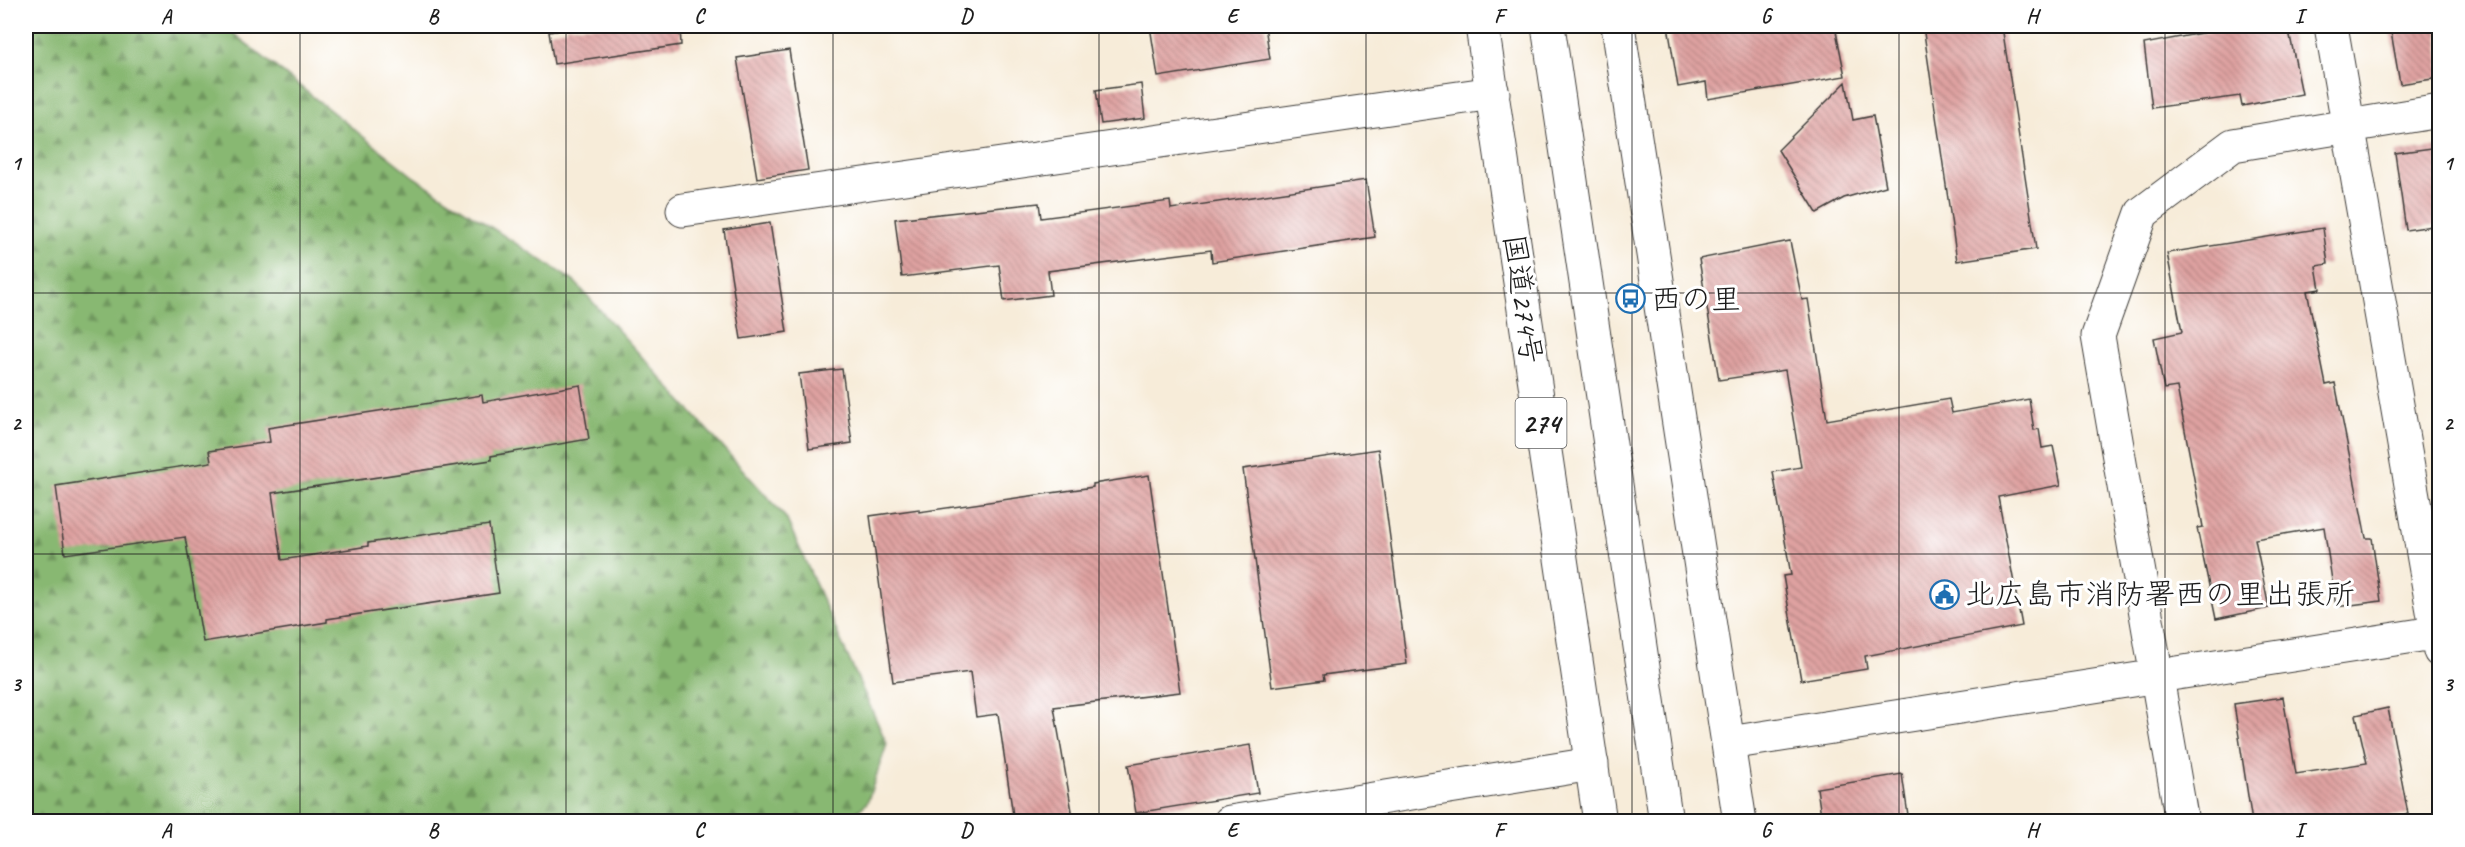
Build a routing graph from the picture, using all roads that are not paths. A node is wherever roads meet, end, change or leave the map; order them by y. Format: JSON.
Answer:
{"nodes":[{"id":1,"x":1482,"y":26,"type":"edge"},
{"id":2,"x":1548,"y":26,"type":"edge"},
{"id":3,"x":1618,"y":26,"type":"edge"},
{"id":4,"x":2331,"y":26,"type":"edge"},
{"id":5,"x":1493,"y":93,"type":"junction"},
{"id":6,"x":2439,"y":111,"type":"edge"},
{"id":7,"x":2350,"y":126,"type":"junction"},
{"id":8,"x":683,"y":210,"type":"dead end"},
{"id":9,"x":2438,"y":639,"type":"edge"},
{"id":10,"x":2157,"y":676,"type":"junction"},
{"id":11,"x":1729,"y":743,"type":"junction"},
{"id":12,"x":1592,"y":764,"type":"junction"},
{"id":13,"x":1230,"y":822,"type":"edge"},
{"id":14,"x":1600,"y":822,"type":"edge"},
{"id":15,"x":1666,"y":822,"type":"edge"},
{"id":16,"x":1740,"y":822,"type":"edge"},
{"id":17,"x":2182,"y":822,"type":"edge"}],
"edges":[{"from":1,"to":5,"type":"main road","name":"国道274号","number":"274"},
{"from":2,"to":15,"type":"main road","number":"274"},
{"from":3,"to":11,"type":"main road"},
{"from":4,"to":7,"type":"main road"},
{"from":5,"to":8,"type":"main road"},
{"from":5,"to":12,"type":"main road","name":"国道274号","number":"274"},
{"from":6,"to":7,"type":"main road"},
{"from":7,"to":9,"type":"main road"},
{"from":7,"to":10,"type":"main road"},
{"from":9,"to":10,"type":"main road"},
{"from":10,"to":11,"type":"main road"},
{"from":10,"to":17,"type":"main road"},
{"from":11,"to":16,"type":"main road"},
{"from":12,"to":13,"type":"main road"},
{"from":12,"to":14,"type":"main road","name":"国道274号","number":"274"}]}
